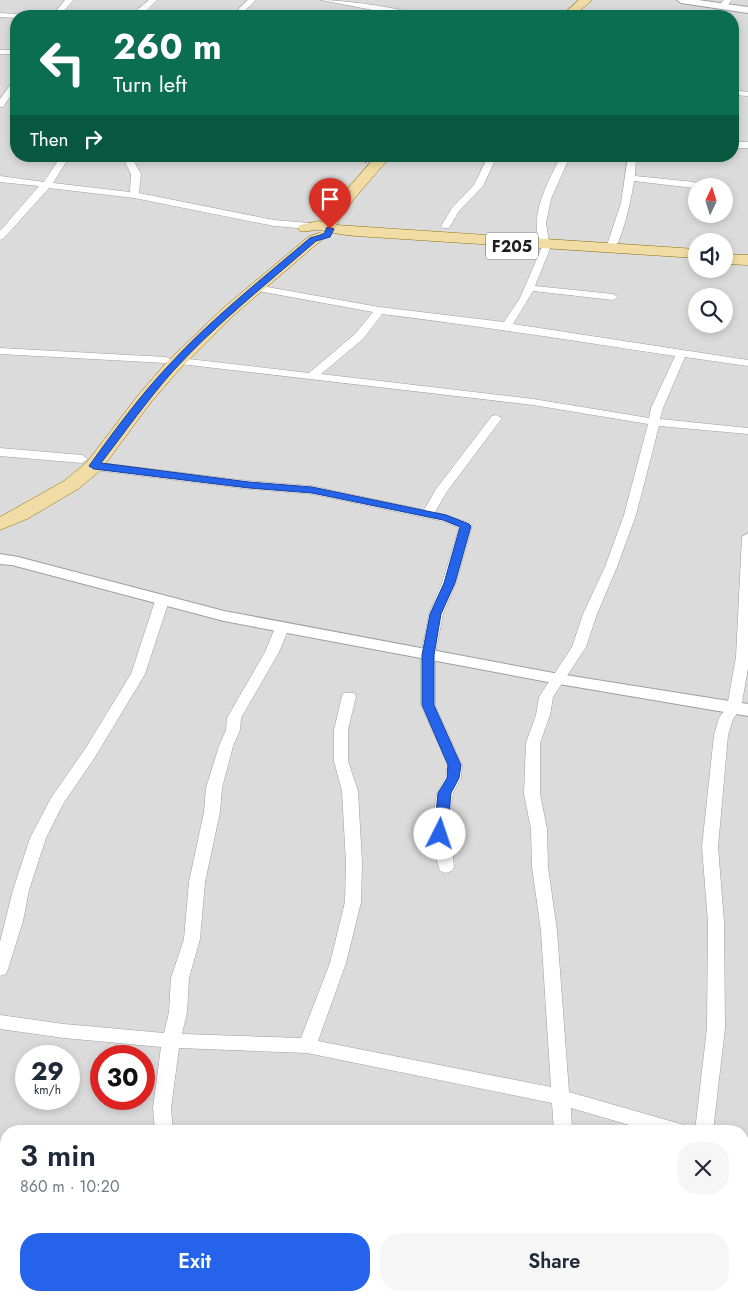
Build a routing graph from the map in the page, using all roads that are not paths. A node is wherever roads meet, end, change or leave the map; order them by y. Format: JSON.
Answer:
{"nodes":[{"id":1,"x":69,"y":0,"type":"edge"},
{"id":2,"x":152,"y":0,"type":"edge"},
{"id":3,"x":252,"y":0,"type":"edge"},
{"id":4,"x":325,"y":0,"type":"edge"},
{"id":5,"x":574,"y":0,"type":"edge"},
{"id":6,"x":586,"y":0,"type":"edge"},
{"id":7,"x":682,"y":0,"type":"edge"},
{"id":8,"x":725,"y":3,"type":"edge"},
{"id":9,"x":370,"y":7,"type":"junction"},
{"id":10,"x":61,"y":10,"type":"edge"},
{"id":11,"x":142,"y":10,"type":"edge"},
{"id":12,"x":242,"y":10,"type":"edge"},
{"id":13,"x":365,"y":10,"type":"edge"},
{"id":14,"x":384,"y":10,"type":"edge"},
{"id":15,"x":563,"y":10,"type":"edge"},
{"id":16,"x":574,"y":10,"type":"edge"},
{"id":17,"x":748,"y":10,"type":"edge"},
{"id":18,"x":10,"y":91,"type":"edge"},
{"id":19,"x":0,"y":105,"type":"edge"},
{"id":20,"x":62,"y":162,"type":"edge"},
{"id":21,"x":130,"y":162,"type":"edge"},
{"id":22,"x":362,"y":162,"type":"edge"},
{"id":23,"x":379,"y":162,"type":"edge"},
{"id":24,"x":490,"y":162,"type":"edge"},
{"id":25,"x":563,"y":162,"type":"edge"},
{"id":26,"x":632,"y":162,"type":"edge"},
{"id":27,"x":631,"y":178,"type":"junction"},
{"id":28,"x":0,"y":179,"type":"edge"},
{"id":29,"x":48,"y":184,"type":"junction"},
{"id":30,"x":688,"y":185,"type":"edge"},
{"id":31,"x":134,"y":195,"type":"junction"},
{"id":32,"x":446,"y":226,"type":"dead end"},
{"id":33,"x":316,"y":231,"type":"junction"},
{"id":34,"x":0,"y":237,"type":"edge"},
{"id":35,"x":545,"y":247,"type":"junction"},
{"id":36,"x":611,"y":248,"type":"junction"},
{"id":37,"x":688,"y":255,"type":"edge"},
{"id":38,"x":688,"y":256,"type":"edge"},
{"id":39,"x":748,"y":256,"type":"edge"},
{"id":40,"x":733,"y":257,"type":"edge"},
{"id":41,"x":733,"y":258,"type":"edge"},
{"id":42,"x":748,"y":260,"type":"edge"},
{"id":43,"x":256,"y":288,"type":"junction"},
{"id":44,"x":529,"y":288,"type":"junction"},
{"id":45,"x":613,"y":297,"type":"dead end"},
{"id":46,"x":379,"y":310,"type":"junction"},
{"id":47,"x":508,"y":326,"type":"junction"},
{"id":48,"x":0,"y":351,"type":"edge"},
{"id":49,"x":681,"y":354,"type":"junction"},
{"id":50,"x":173,"y":360,"type":"junction"},
{"id":51,"x":748,"y":363,"type":"edge"},
{"id":52,"x":312,"y":376,"type":"junction"},
{"id":53,"x":496,"y":418,"type":"dead end"},
{"id":54,"x":655,"y":422,"type":"junction"},
{"id":55,"x":748,"y":431,"type":"edge"},
{"id":56,"x":0,"y":452,"type":"edge"},
{"id":57,"x":88,"y":462,"type":"junction"},
{"id":58,"x":0,"y":511,"type":"edge"},
{"id":59,"x":428,"y":514,"type":"junction"},
{"id":60,"x":0,"y":524,"type":"edge"},
{"id":61,"x":748,"y":536,"type":"edge"},
{"id":62,"x":4,"y":557,"type":"edge"},
{"id":63,"x":162,"y":600,"type":"junction"},
{"id":64,"x":282,"y":628,"type":"junction"},
{"id":65,"x":428,"y":655,"type":"junction"},
{"id":66,"x":559,"y":679,"type":"junction"},
{"id":67,"x":349,"y":696,"type":"dead end"},
{"id":68,"x":741,"y":709,"type":"edge"},
{"id":69,"x":446,"y":867,"type":"dead end"},
{"id":70,"x":0,"y":969,"type":"edge"},
{"id":71,"x":0,"y":1022,"type":"edge"},
{"id":72,"x":171,"y":1042,"type":"junction"},
{"id":73,"x":307,"y":1046,"type":"junction"},
{"id":74,"x":560,"y":1097,"type":"junction"},
{"id":75,"x":163,"y":1125,"type":"edge"},
{"id":76,"x":562,"y":1125,"type":"edge"},
{"id":77,"x":656,"y":1125,"type":"edge"},
{"id":78,"x":705,"y":1125,"type":"edge"}],
"edges":[{"from":1,"to":10,"type":"street"},
{"from":2,"to":11,"type":"street"},
{"from":3,"to":12,"type":"street"},
{"from":4,"to":9,"type":"street"},
{"from":5,"to":15,"type":"main road"},
{"from":6,"to":16,"type":"main road"},
{"from":7,"to":8,"type":"street"},
{"from":8,"to":17,"type":"street"},
{"from":9,"to":13,"type":"street"},
{"from":9,"to":14,"type":"street"},
{"from":18,"to":19,"type":"street"},
{"from":20,"to":29,"type":"street"},
{"from":21,"to":31,"type":"street"},
{"from":22,"to":33,"type":"main road"},
{"from":23,"to":33,"type":"main road"},
{"from":24,"to":32,"type":"street"},
{"from":25,"to":35,"type":"street"},
{"from":26,"to":27,"type":"street"},
{"from":27,"to":30,"type":"street"},
{"from":27,"to":36,"type":"street"},
{"from":28,"to":29,"type":"street"},
{"from":29,"to":31,"type":"street"},
{"from":29,"to":34,"type":"street"},
{"from":31,"to":33,"type":"street"},
{"from":33,"to":35,"type":"main road","number":"F205"},
{"from":33,"to":43,"type":"main road"},
{"from":33,"to":50,"type":"main road"},
{"from":35,"to":36,"type":"main road","number":"F205"},
{"from":35,"to":38,"type":"main road","number":"F205"},
{"from":35,"to":44,"type":"street"},
{"from":36,"to":37,"type":"main road","number":"F205"},
{"from":39,"to":40,"type":"main road"},
{"from":41,"to":42,"type":"main road"},
{"from":43,"to":46,"type":"street"},
{"from":43,"to":50,"type":"main road"},
{"from":44,"to":45,"type":"street"},
{"from":44,"to":47,"type":"street"},
{"from":46,"to":47,"type":"street"},
{"from":46,"to":52,"type":"street"},
{"from":47,"to":49,"type":"street"},
{"from":48,"to":50,"type":"street"},
{"from":49,"to":51,"type":"street"},
{"from":49,"to":54,"type":"street"},
{"from":50,"to":52,"type":"street"},
{"from":50,"to":57,"type":"main road"},
{"from":52,"to":54,"type":"street"},
{"from":53,"to":59,"type":"street"},
{"from":54,"to":55,"type":"street"},
{"from":54,"to":66,"type":"street"},
{"from":56,"to":57,"type":"street"},
{"from":57,"to":58,"type":"main road"},
{"from":57,"to":59,"type":"street"},
{"from":57,"to":60,"type":"main road"},
{"from":59,"to":65,"type":"street"},
{"from":61,"to":68,"type":"street"},
{"from":62,"to":63,"type":"street"},
{"from":63,"to":64,"type":"street"},
{"from":63,"to":70,"type":"street"},
{"from":64,"to":65,"type":"street"},
{"from":64,"to":72,"type":"street"},
{"from":65,"to":66,"type":"street"},
{"from":65,"to":69,"type":"street"},
{"from":66,"to":68,"type":"street"},
{"from":66,"to":74,"type":"street"},
{"from":67,"to":73,"type":"street"},
{"from":68,"to":78,"type":"street"},
{"from":71,"to":72,"type":"street"},
{"from":72,"to":73,"type":"street"},
{"from":72,"to":75,"type":"street"},
{"from":73,"to":74,"type":"street"},
{"from":74,"to":76,"type":"street"},
{"from":74,"to":77,"type":"street"}]}
